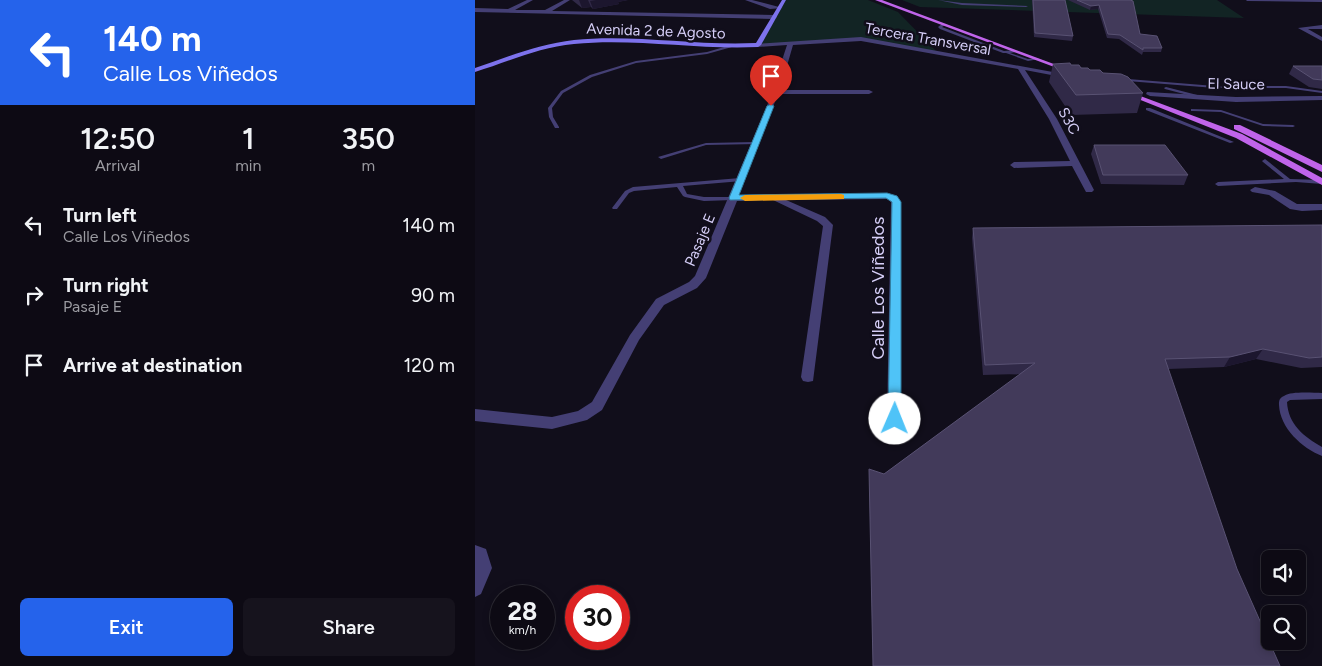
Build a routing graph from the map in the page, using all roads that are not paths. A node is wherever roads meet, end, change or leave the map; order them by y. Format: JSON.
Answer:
{"nodes":[{"id":1,"x":531,"y":0,"type":"edge"},
{"id":2,"x":568,"y":0,"type":"edge"},
{"id":3,"x":747,"y":0,"type":"edge"},
{"id":4,"x":784,"y":0,"type":"edge"},
{"id":5,"x":877,"y":0,"type":"edge"},
{"id":6,"x":896,"y":0,"type":"edge"},
{"id":7,"x":939,"y":0,"type":"edge"},
{"id":8,"x":951,"y":0,"type":"edge"},
{"id":9,"x":1247,"y":0,"type":"edge"},
{"id":10,"x":1322,"y":2,"type":"edge"},
{"id":11,"x":975,"y":5,"type":"junction"},
{"id":12,"x":991,"y":5,"type":"junction"},
{"id":13,"x":779,"y":8,"type":"junction"},
{"id":14,"x":475,"y":9,"type":"edge"},
{"id":15,"x":510,"y":10,"type":"junction"},
{"id":16,"x":546,"y":12,"type":"junction"},
{"id":17,"x":774,"y":18,"type":"junction"},
{"id":18,"x":1322,"y":27,"type":"edge"},
{"id":19,"x":1322,"y":39,"type":"edge"},
{"id":20,"x":791,"y":43,"type":"junction"},
{"id":21,"x":758,"y":45,"type":"junction"},
{"id":22,"x":731,"y":46,"type":"junction"},
{"id":23,"x":1021,"y":68,"type":"junction"},
{"id":24,"x":475,"y":70,"type":"edge"},
{"id":25,"x":1075,"y":72,"type":"junction"},
{"id":26,"x":1128,"y":80,"type":"junction"},
{"id":27,"x":1119,"y":84,"type":"junction"},
{"id":28,"x":775,"y":92,"type":"junction"},
{"id":29,"x":869,"y":92,"type":"dead end"},
{"id":30,"x":1322,"y":92,"type":"edge"},
{"id":31,"x":1150,"y":94,"type":"junction"},
{"id":32,"x":1203,"y":98,"type":"junction"},
{"id":33,"x":1322,"y":98,"type":"edge"},
{"id":34,"x":1148,"y":109,"type":"dead end"},
{"id":35,"x":1193,"y":110,"type":"junction"},
{"id":36,"x":1201,"y":120,"type":"junction"},
{"id":37,"x":1189,"y":125,"type":"junction"},
{"id":38,"x":1293,"y":126,"type":"dead end"},
{"id":39,"x":557,"y":127,"type":"dead end"},
{"id":40,"x":1232,"y":142,"type":"dead end"},
{"id":41,"x":755,"y":143,"type":"junction"},
{"id":42,"x":661,"y":157,"type":"dead end"},
{"id":43,"x":1265,"y":161,"type":"dead end"},
{"id":44,"x":1075,"y":163,"type":"junction"},
{"id":45,"x":1014,"y":165,"type":"dead end"},
{"id":46,"x":1322,"y":169,"type":"edge"},
{"id":47,"x":1302,"y":170,"type":"junction"},
{"id":48,"x":740,"y":180,"type":"junction"},
{"id":49,"x":1288,"y":180,"type":"junction"},
{"id":50,"x":1296,"y":180,"type":"junction"},
{"id":51,"x":1322,"y":182,"type":"edge"},
{"id":52,"x":1218,"y":184,"type":"dead end"},
{"id":53,"x":679,"y":185,"type":"junction"},
{"id":54,"x":1089,"y":190,"type":"dead end"},
{"id":55,"x":1255,"y":190,"type":"dead end"},
{"id":56,"x":733,"y":198,"type":"junction"},
{"id":57,"x":775,"y":198,"type":"junction"},
{"id":58,"x":1322,"y":207,"type":"edge"},
{"id":59,"x":615,"y":208,"type":"dead end"},
{"id":60,"x":808,"y":377,"type":"dead end"},
{"id":61,"x":1322,"y":396,"type":"edge"},
{"id":62,"x":475,"y":415,"type":"edge"},
{"id":63,"x":895,"y":419,"type":"dead end"},
{"id":64,"x":1322,"y":452,"type":"edge"},
{"id":65,"x":475,"y":554,"type":"edge"},
{"id":66,"x":475,"y":588,"type":"edge"}],
"edges":[{"from":1,"to":15,"type":"street"},
{"from":2,"to":16,"type":"street"},
{"from":3,"to":13,"type":"street"},
{"from":4,"to":13,"type":"main road"},
{"from":5,"to":25,"type":"main road"},
{"from":6,"to":25,"type":"main road"},
{"from":7,"to":11,"type":"lane"},
{"from":8,"to":11,"type":"lane"},
{"from":9,"to":10,"type":"lane"},
{"from":11,"to":12,"type":"lane"},
{"from":12,"to":12,"type":"lane"},
{"from":13,"to":17,"type":"main road"},
{"from":14,"to":15,"type":"street"},
{"from":15,"to":16,"type":"street"},
{"from":16,"to":17,"type":"street"},
{"from":17,"to":21,"type":"main road"},
{"from":18,"to":19,"type":"street"},
{"from":20,"to":21,"type":"street","name":"Tercera Transversal"},
{"from":20,"to":23,"type":"street","name":"Tercera Transversal"},
{"from":20,"to":28,"type":"street","name":"Pasaje E"},
{"from":21,"to":22,"type":"main road","name":"Avenida 2 de Agosto"},
{"from":22,"to":24,"type":"main road","name":"Avenida 2 de Agosto"},
{"from":22,"to":39,"type":"lane"},
{"from":23,"to":25,"type":"street","name":"Tercera Transversal"},
{"from":23,"to":44,"type":"street","name":"S3C"},
{"from":26,"to":27,"type":"lane"},
{"from":26,"to":30,"type":"lane"},
{"from":26,"to":32,"type":"lane"},
{"from":27,"to":31,"type":"main road"},
{"from":27,"to":36,"type":"main road"},
{"from":28,"to":29,"type":"street"},
{"from":28,"to":41,"type":"street","name":"Pasaje E"},
{"from":31,"to":32,"type":"street","name":"El Sauce"},
{"from":31,"to":35,"type":"main road"},
{"from":32,"to":33,"type":"street","name":"El Sauce"},
{"from":34,"to":37,"type":"lane"},
{"from":35,"to":38,"type":"lane"},
{"from":35,"to":46,"type":"main road"},
{"from":36,"to":37,"type":"lane"},
{"from":36,"to":47,"type":"main road"},
{"from":37,"to":40,"type":"lane"},
{"from":41,"to":42,"type":"lane"},
{"from":41,"to":48,"type":"street","name":"Pasaje E"},
{"from":43,"to":49,"type":"lane"},
{"from":44,"to":45,"type":"street"},
{"from":44,"to":54,"type":"street","name":"S3C"},
{"from":47,"to":50,"type":"lane"},
{"from":47,"to":51,"type":"main road"},
{"from":48,"to":53,"type":"lane"},
{"from":48,"to":56,"type":"street","name":"Pasaje E"},
{"from":49,"to":50,"type":"lane"},
{"from":49,"to":52,"type":"lane"},
{"from":50,"to":51,"type":"lane"},
{"from":53,"to":56,"type":"lane"},
{"from":53,"to":59,"type":"lane"},
{"from":55,"to":58,"type":"street"},
{"from":56,"to":57,"type":"street","name":"Calle Los Viñedos"},
{"from":56,"to":62,"type":"street","name":"Pasaje E"},
{"from":57,"to":60,"type":"street"},
{"from":57,"to":63,"type":"street","name":"Calle Los Viñedos"},
{"from":61,"to":64,"type":"lane"},
{"from":65,"to":66,"type":"street"}]}
